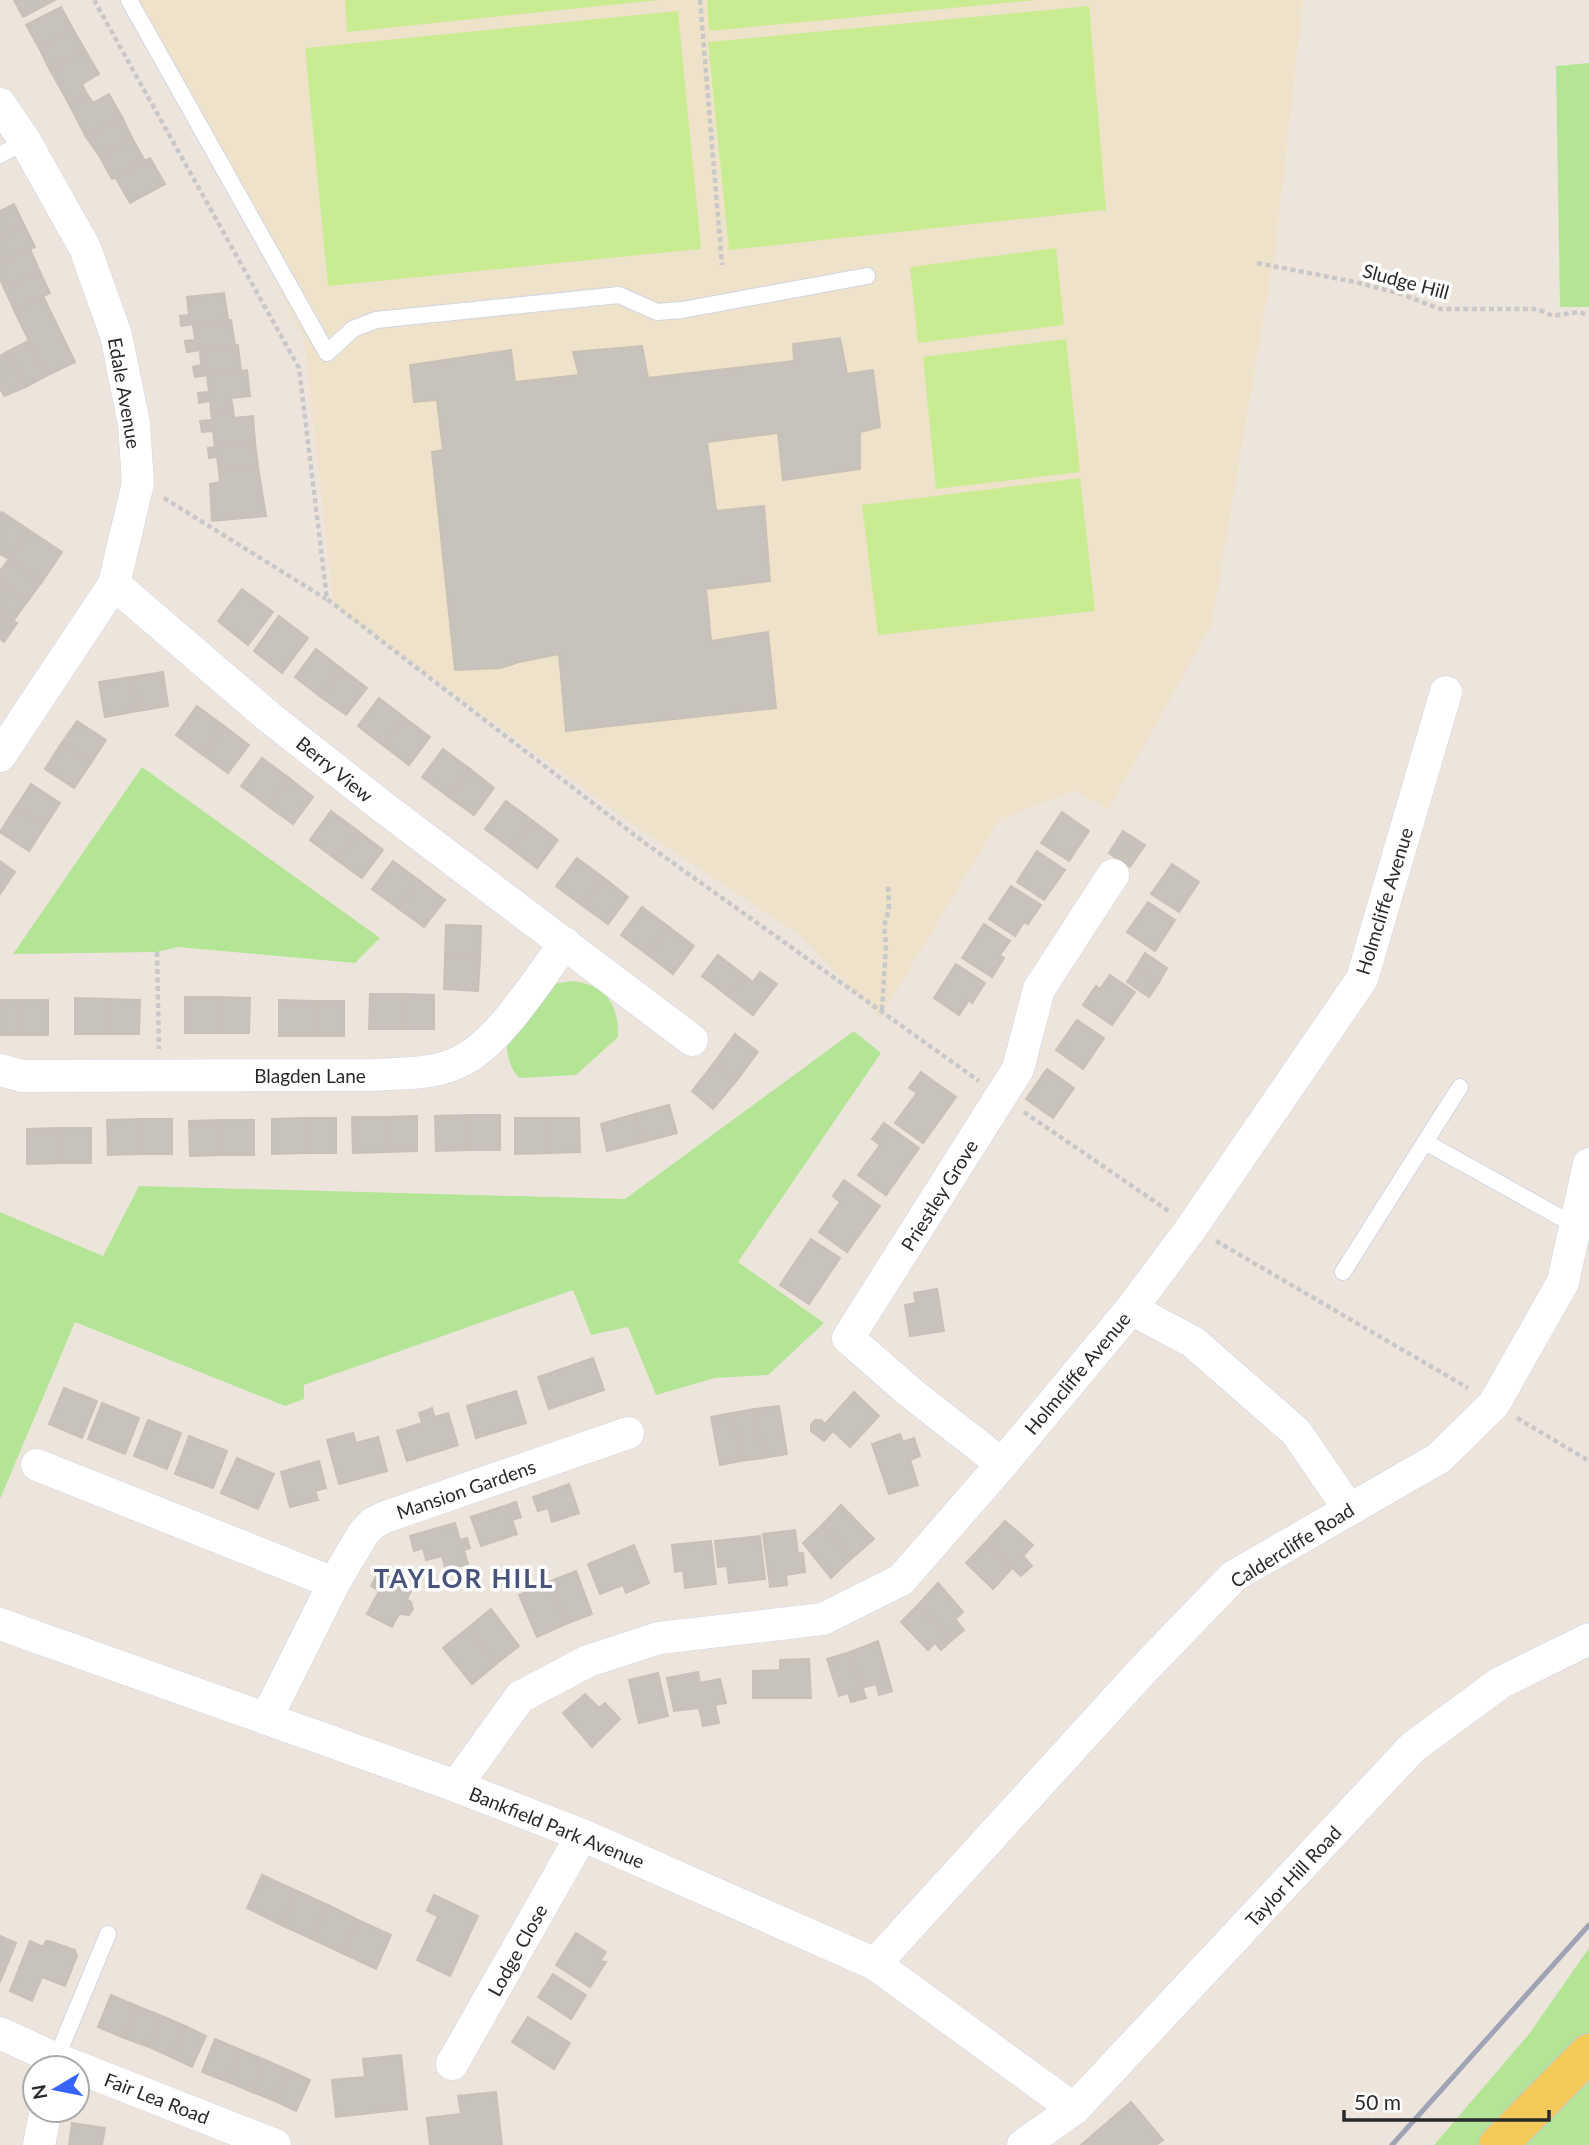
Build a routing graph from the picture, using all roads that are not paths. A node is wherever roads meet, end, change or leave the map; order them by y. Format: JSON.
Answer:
{"nodes":[{"id":1,"x":129,"y":0,"type":"edge"},
{"id":2,"x":0,"y":104,"type":"edge"},
{"id":3,"x":13,"y":148,"type":"edge"},
{"id":4,"x":867,"y":276,"type":"dead end"},
{"id":5,"x":114,"y":584,"type":"junction"},
{"id":6,"x":1446,"y":692,"type":"dead end"},
{"id":7,"x":0,"y":756,"type":"edge"},
{"id":8,"x":1113,"y":875,"type":"dead end"},
{"id":9,"x":565,"y":943,"type":"junction"},
{"id":10,"x":692,"y":1040,"type":"dead end"},
{"id":11,"x":0,"y":1070,"type":"edge"},
{"id":12,"x":1460,"y":1087,"type":"dead end"},
{"id":13,"x":1425,"y":1142,"type":"junction"},
{"id":14,"x":1589,"y":1164,"type":"edge"},
{"id":15,"x":1576,"y":1226,"type":"junction"},
{"id":16,"x":1343,"y":1272,"type":"dead end"},
{"id":17,"x":1130,"y":1309,"type":"junction"},
{"id":18,"x":628,"y":1433,"type":"dead end"},
{"id":19,"x":1002,"y":1464,"type":"junction"},
{"id":20,"x":37,"y":1465,"type":"dead end"},
{"id":21,"x":1349,"y":1509,"type":"junction"},
{"id":22,"x":334,"y":1583,"type":"junction"},
{"id":23,"x":0,"y":1624,"type":"edge"},
{"id":24,"x":1589,"y":1639,"type":"edge"},
{"id":25,"x":266,"y":1719,"type":"junction"},
{"id":26,"x":456,"y":1786,"type":"junction"},
{"id":27,"x":582,"y":1835,"type":"junction"},
{"id":28,"x":108,"y":1934,"type":"dead end"},
{"id":29,"x":875,"y":1964,"type":"junction"},
{"id":30,"x":0,"y":2033,"type":"edge"},
{"id":31,"x":1589,"y":2053,"type":"edge"},
{"id":32,"x":37,"y":2054,"type":"edge"},
{"id":33,"x":59,"y":2054,"type":"edge"},
{"id":34,"x":452,"y":2064,"type":"dead end"},
{"id":35,"x":91,"y":2077,"type":"edge"},
{"id":36,"x":1074,"y":2109,"type":"junction"},
{"id":37,"x":43,"y":2124,"type":"edge"},
{"id":38,"x":39,"y":2145,"type":"edge"},
{"id":39,"x":275,"y":2145,"type":"edge"},
{"id":40,"x":1023,"y":2145,"type":"edge"},
{"id":41,"x":1498,"y":2145,"type":"edge"}],
"edges":[{"from":1,"to":4,"type":"lane"},
{"from":2,"to":3,"type":"street","name":"Edale Avenue"},
{"from":3,"to":5,"type":"street","name":"Edale Avenue"},
{"from":5,"to":7,"type":"street","name":"Edale Avenue"},
{"from":5,"to":9,"type":"street","name":"Berry View"},
{"from":6,"to":17,"type":"street","name":"Holmcliffe Avenue"},
{"from":8,"to":19,"type":"street","name":"Priestley Grove"},
{"from":9,"to":10,"type":"street","name":"Berry View"},
{"from":9,"to":11,"type":"street","name":"Blagden Lane"},
{"from":12,"to":13,"type":"lane"},
{"from":13,"to":15,"type":"lane"},
{"from":13,"to":16,"type":"lane"},
{"from":14,"to":15,"type":"street","name":"Caldercliffe Road"},
{"from":15,"to":21,"type":"street","name":"Caldercliffe Road"},
{"from":17,"to":19,"type":"street","name":"Holmcliffe Avenue"},
{"from":17,"to":21,"type":"street"},
{"from":18,"to":22,"type":"street","name":"Mansion Gardens"},
{"from":19,"to":26,"type":"street","name":"Holmcliffe Avenue"},
{"from":20,"to":22,"type":"street"},
{"from":21,"to":29,"type":"street","name":"Caldercliffe Road"},
{"from":22,"to":25,"type":"street","name":"Mansion Gardens"},
{"from":23,"to":25,"type":"street","name":"Bankfield Park Avenue"},
{"from":24,"to":36,"type":"street","name":"Taylor Hill Road"},
{"from":25,"to":26,"type":"street","name":"Bankfield Park Avenue"},
{"from":26,"to":27,"type":"street","name":"Bankfield Park Avenue"},
{"from":27,"to":29,"type":"street","name":"Bankfield Park Avenue"},
{"from":27,"to":34,"type":"street","name":"Lodge Close"},
{"from":28,"to":33,"type":"lane"},
{"from":29,"to":36,"type":"street","name":"Bankfield Park Avenue"},
{"from":30,"to":32,"type":"street","name":"Fair Lea Road"},
{"from":31,"to":41,"type":"main road"},
{"from":35,"to":39,"type":"street","name":"Fair Lea Road"},
{"from":36,"to":40,"type":"street","name":"Taylor Hill Road"},
{"from":37,"to":38,"type":"street"}]}
